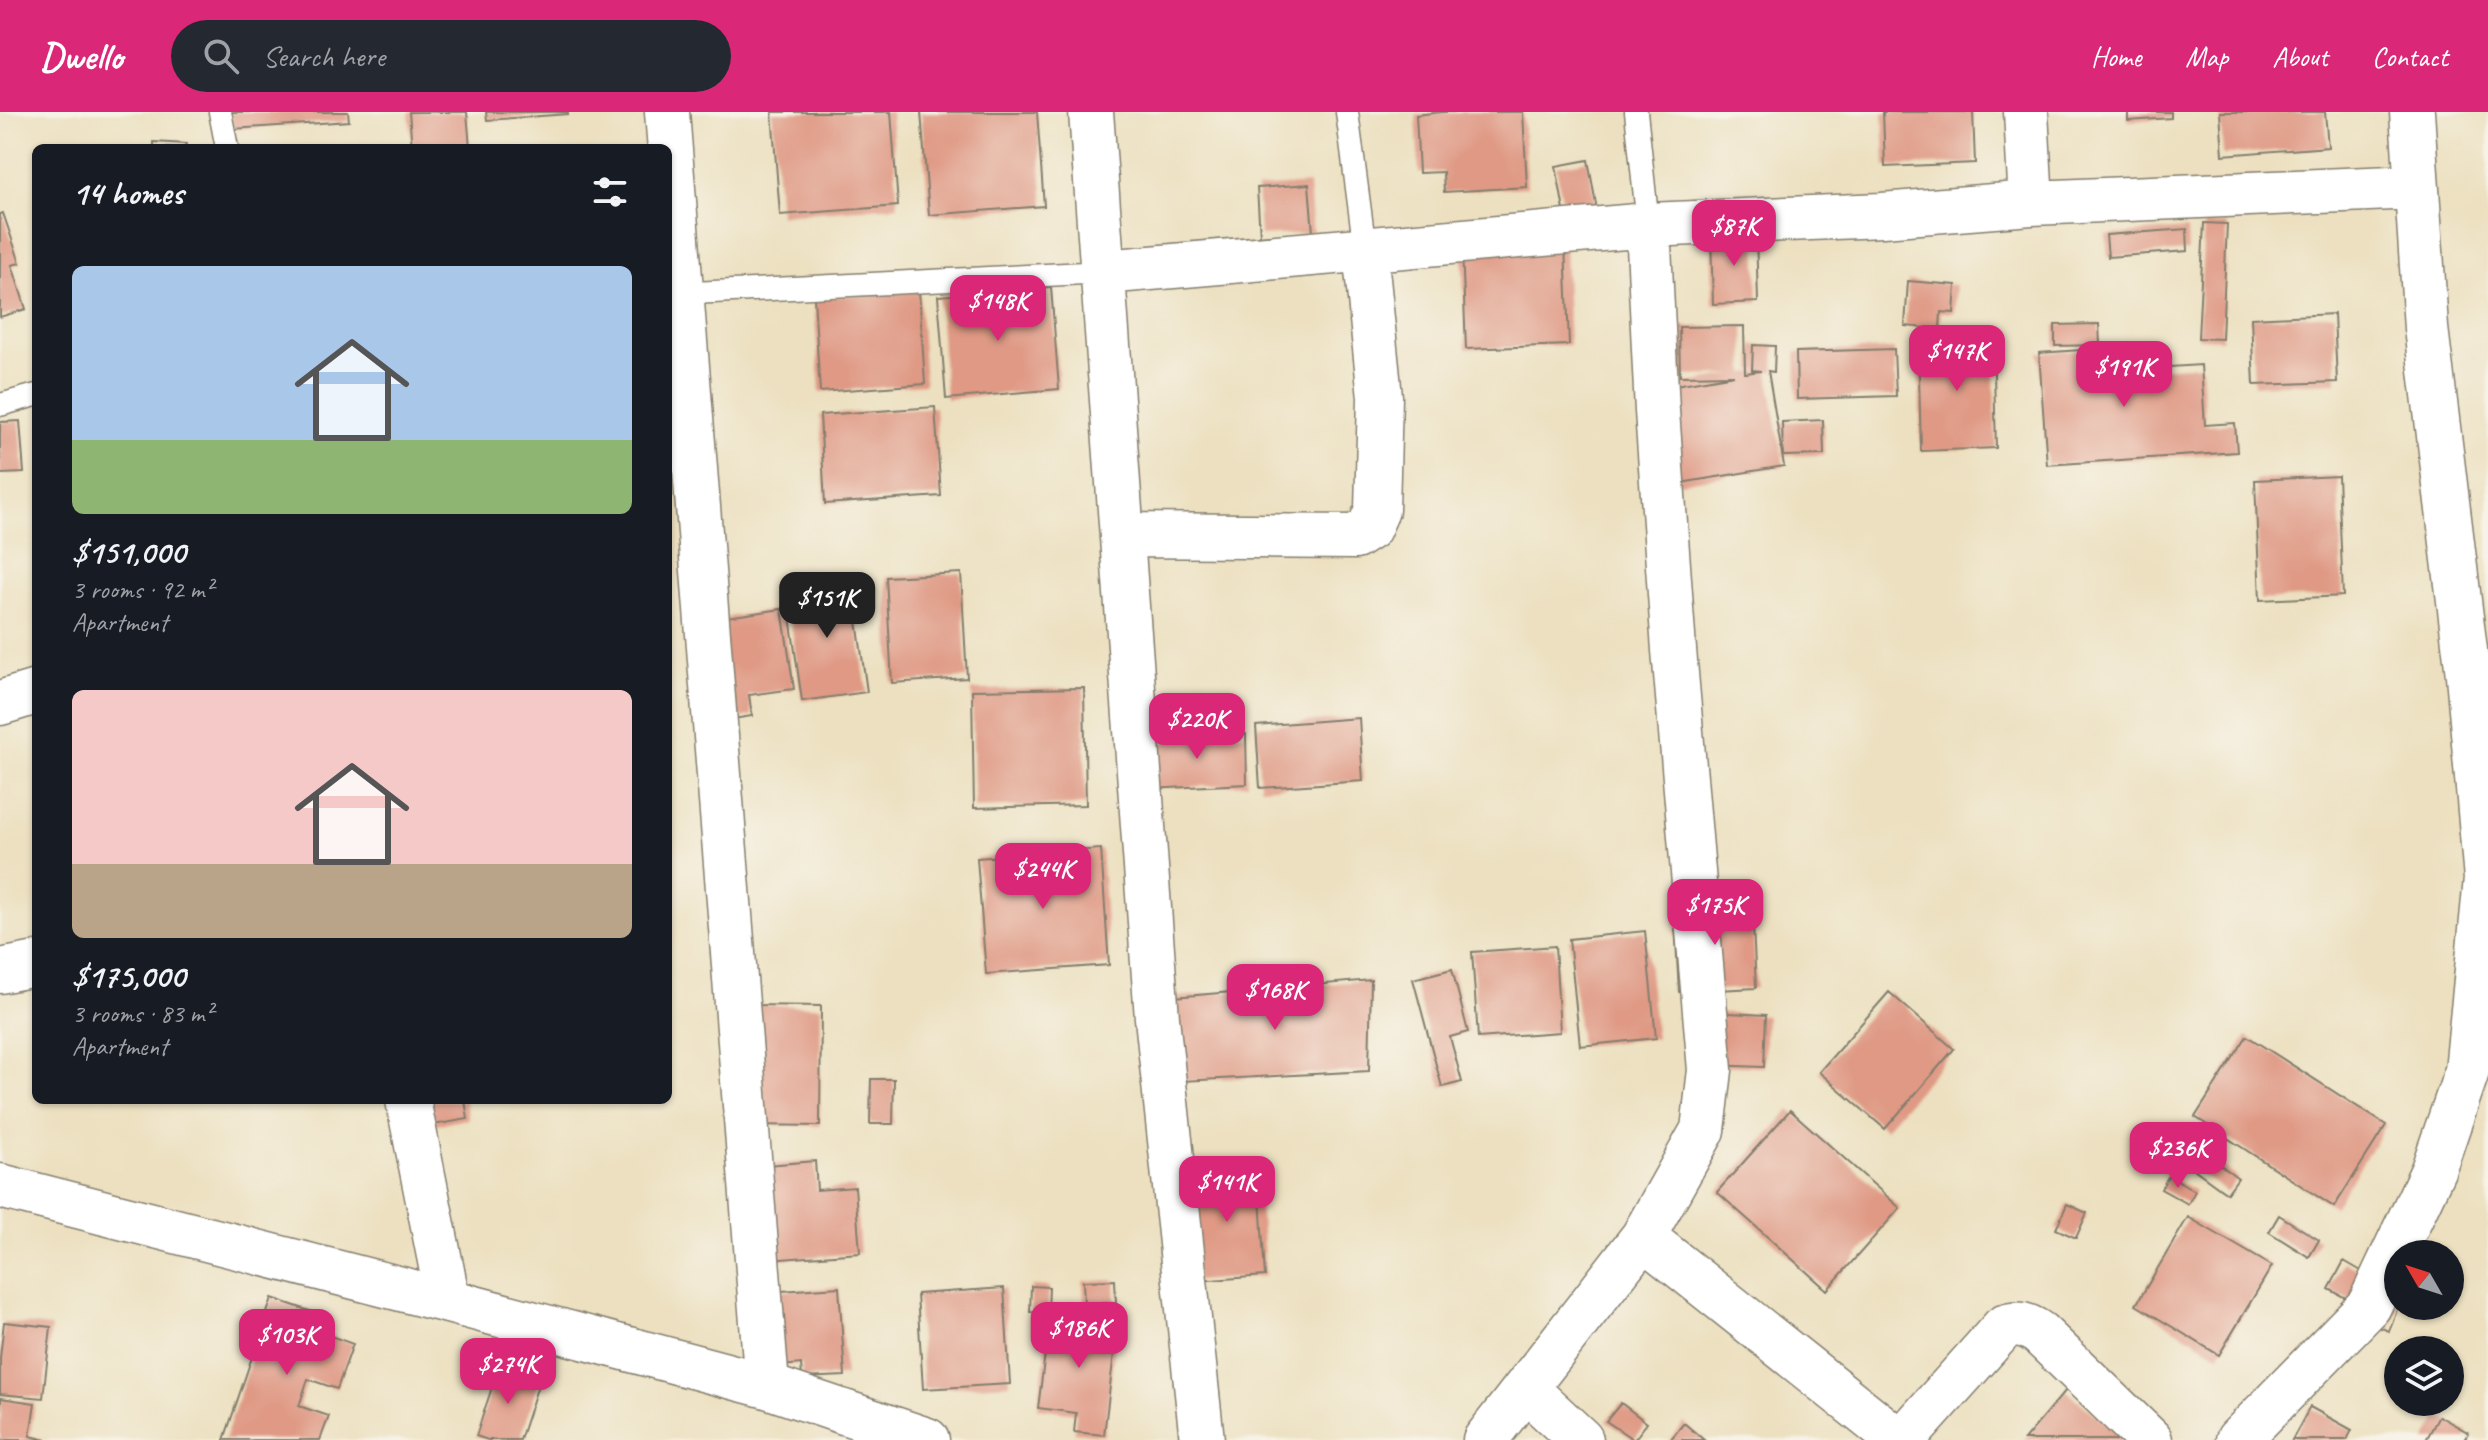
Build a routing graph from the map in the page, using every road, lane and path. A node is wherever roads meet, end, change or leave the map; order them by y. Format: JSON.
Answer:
{"nodes":[{"id":1,"x":220,"y":112,"type":"edge"},
{"id":2,"x":667,"y":112,"type":"edge"},
{"id":3,"x":1091,"y":112,"type":"edge"},
{"id":4,"x":1347,"y":112,"type":"edge"},
{"id":5,"x":1636,"y":112,"type":"edge"},
{"id":6,"x":2026,"y":112,"type":"edge"},
{"id":7,"x":2412,"y":112,"type":"edge"},
{"id":8,"x":226,"y":144,"type":"edge"},
{"id":9,"x":668,"y":144,"type":"edge"},
{"id":10,"x":2417,"y":187,"type":"junction"},
{"id":11,"x":2031,"y":203,"type":"junction"},
{"id":12,"x":1648,"y":225,"type":"junction"},
{"id":13,"x":672,"y":242,"type":"edge"},
{"id":14,"x":1365,"y":250,"type":"junction"},
{"id":15,"x":1104,"y":272,"type":"junction"},
{"id":16,"x":674,"y":294,"type":"edge"},
{"id":17,"x":32,"y":396,"type":"edge"},
{"id":18,"x":0,"y":405,"type":"edge"},
{"id":19,"x":1123,"y":535,"type":"junction"},
{"id":20,"x":32,"y":693,"type":"edge"},
{"id":21,"x":0,"y":703,"type":"edge"},
{"id":22,"x":32,"y":965,"type":"edge"},
{"id":23,"x":0,"y":971,"type":"edge"},
{"id":24,"x":409,"y":1104,"type":"edge"},
{"id":25,"x":0,"y":1186,"type":"edge"},
{"id":26,"x":1643,"y":1237,"type":"junction"},
{"id":27,"x":448,"y":1301,"type":"junction"},
{"id":28,"x":767,"y":1386,"type":"junction"},
{"id":29,"x":1526,"y":1389,"type":"junction"},
{"id":30,"x":927,"y":1440,"type":"edge"},
{"id":31,"x":1202,"y":1440,"type":"edge"},
{"id":32,"x":1485,"y":1440,"type":"edge"},
{"id":33,"x":1581,"y":1440,"type":"edge"},
{"id":34,"x":1901,"y":1440,"type":"edge"},
{"id":35,"x":2150,"y":1440,"type":"edge"},
{"id":36,"x":2238,"y":1440,"type":"edge"}],
"edges":[{"from":1,"to":8,"type":"lane"},
{"from":2,"to":9,"type":"street"},
{"from":3,"to":15,"type":"street"},
{"from":4,"to":14,"type":"lane"},
{"from":5,"to":12,"type":"lane"},
{"from":6,"to":11,"type":"street"},
{"from":7,"to":10,"type":"street"},
{"from":10,"to":11,"type":"street"},
{"from":10,"to":36,"type":"street"},
{"from":11,"to":12,"type":"street"},
{"from":12,"to":14,"type":"street"},
{"from":12,"to":26,"type":"street"},
{"from":13,"to":16,"type":"street"},
{"from":14,"to":15,"type":"street"},
{"from":14,"to":19,"type":"street"},
{"from":15,"to":16,"type":"lane"},
{"from":15,"to":19,"type":"street"},
{"from":16,"to":28,"type":"street"},
{"from":17,"to":18,"type":"lane"},
{"from":19,"to":31,"type":"street"},
{"from":20,"to":21,"type":"street"},
{"from":22,"to":23,"type":"street"},
{"from":24,"to":27,"type":"street"},
{"from":25,"to":27,"type":"street"},
{"from":26,"to":29,"type":"street"},
{"from":26,"to":34,"type":"street"},
{"from":27,"to":28,"type":"street"},
{"from":28,"to":30,"type":"street"},
{"from":29,"to":32,"type":"street"},
{"from":29,"to":33,"type":"street"},
{"from":34,"to":35,"type":"street"}]}
